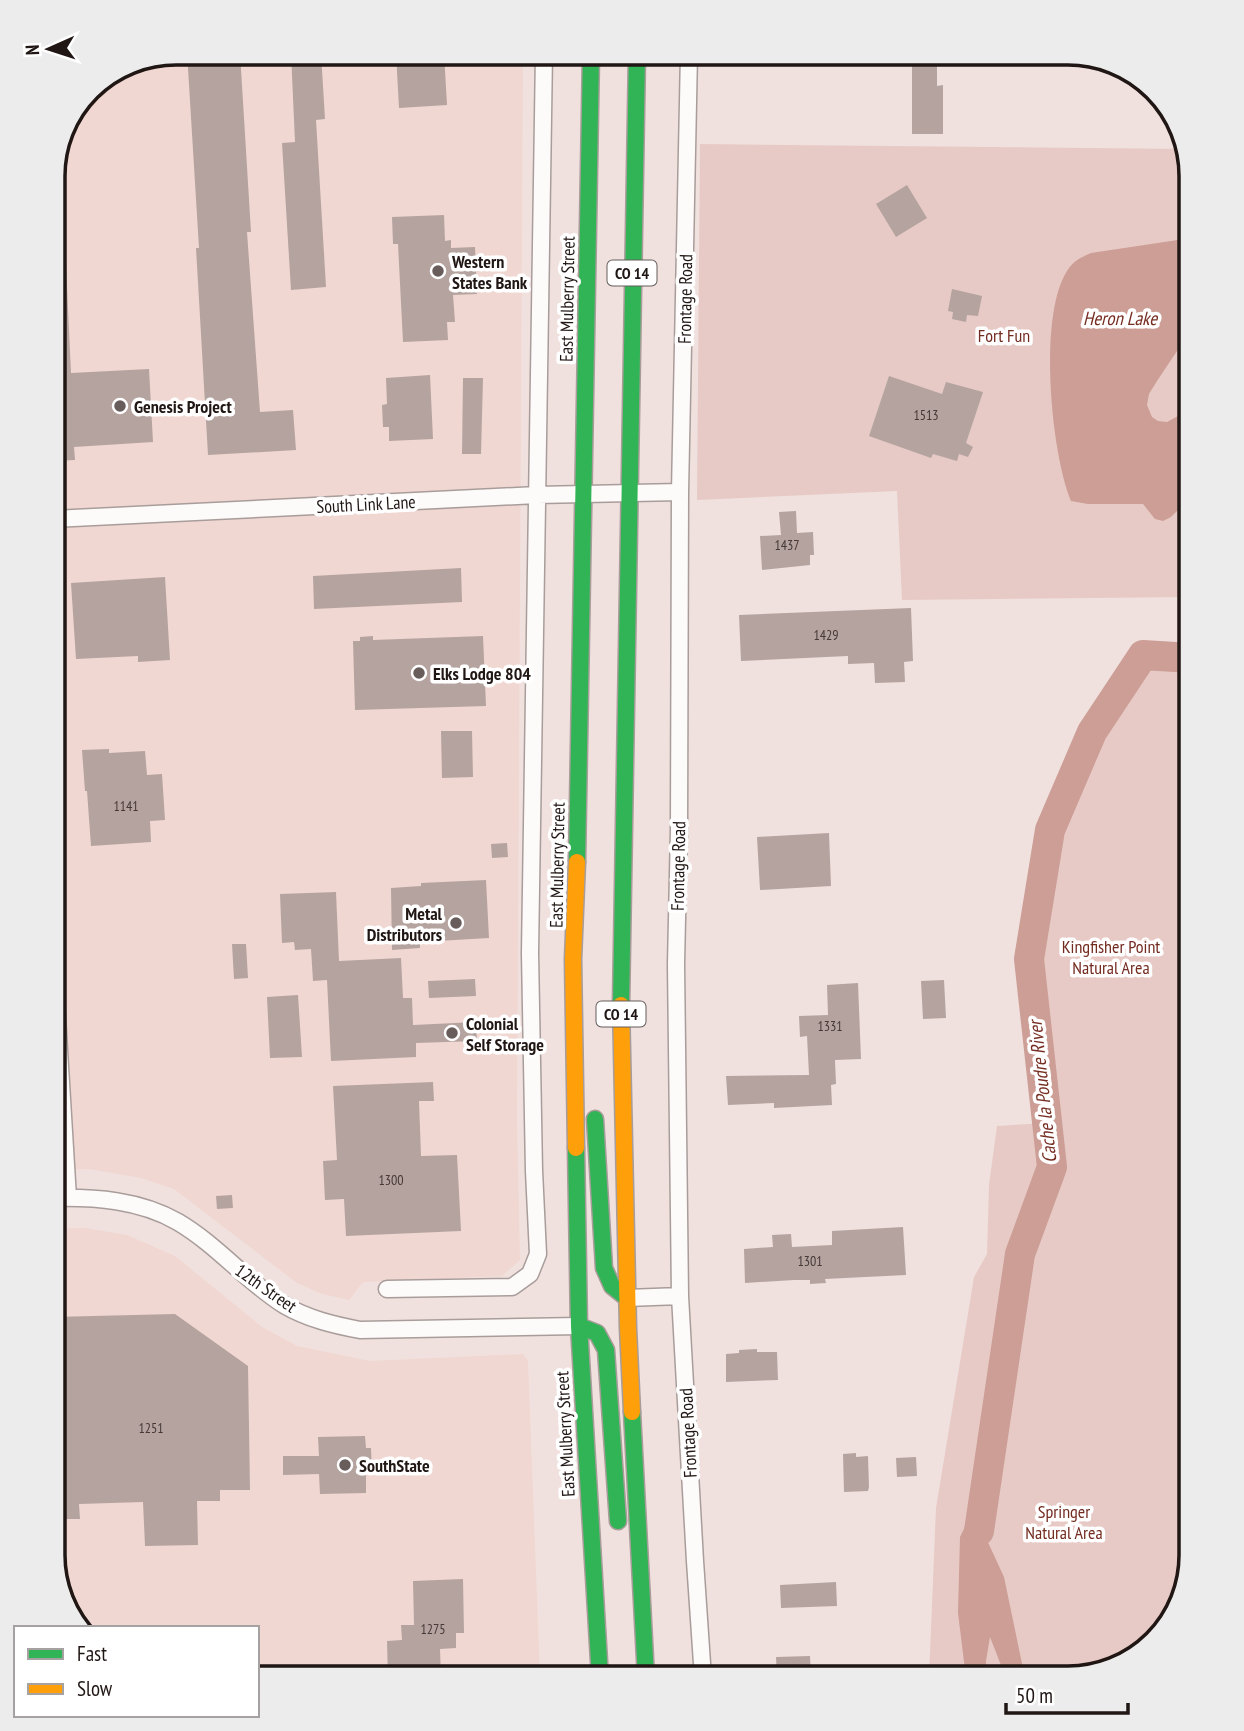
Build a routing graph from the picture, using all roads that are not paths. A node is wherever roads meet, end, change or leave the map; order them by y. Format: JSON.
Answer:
{"nodes":[{"id":1,"x":544,"y":65,"type":"edge"},
{"id":2,"x":591,"y":65,"type":"edge"},
{"id":3,"x":637,"y":65,"type":"edge"},
{"id":4,"x":689,"y":65,"type":"edge"},
{"id":5,"x":680,"y":492,"type":"junction"},
{"id":6,"x":583,"y":494,"type":"junction"},
{"id":7,"x":628,"y":494,"type":"junction"},
{"id":8,"x":537,"y":495,"type":"junction"},
{"id":9,"x":65,"y":518,"type":"edge"},
{"id":10,"x":576,"y":909,"type":"junction"},
{"id":11,"x":590,"y":1049,"type":"dead end"},
{"id":12,"x":594,"y":1103,"type":"dead end"},
{"id":13,"x":65,"y":1198,"type":"edge"},
{"id":14,"x":387,"y":1289,"type":"dead end"},
{"id":15,"x":680,"y":1296,"type":"junction"},
{"id":16,"x":627,"y":1298,"type":"junction"},
{"id":17,"x":579,"y":1326,"type":"junction"},
{"id":18,"x":619,"y":1540,"type":"dead end"},
{"id":19,"x":625,"y":1566,"type":"dead end"},
{"id":20,"x":642,"y":1605,"type":"junction"},
{"id":21,"x":595,"y":1609,"type":"junction"},
{"id":22,"x":645,"y":1653,"type":"junction"},
{"id":23,"x":587,"y":1666,"type":"edge"},
{"id":24,"x":599,"y":1666,"type":"edge"},
{"id":25,"x":646,"y":1666,"type":"edge"},
{"id":26,"x":649,"y":1666,"type":"edge"},
{"id":27,"x":703,"y":1666,"type":"edge"}],
"edges":[{"from":1,"to":8,"type":"street"},
{"from":2,"to":6,"type":"highway","name":"East Mulberry Street","number":"CO 14"},
{"from":3,"to":7,"type":"highway","number":"CO 14"},
{"from":4,"to":5,"type":"street","name":"Frontage Road"},
{"from":5,"to":7,"type":"street","name":"South Link Lane"},
{"from":5,"to":15,"type":"street","name":"Frontage Road"},
{"from":6,"to":7,"type":"street","name":"South Link Lane"},
{"from":6,"to":8,"type":"street","name":"South Link Lane"},
{"from":6,"to":10,"type":"highway","name":"East Mulberry Street","number":"CO 14"},
{"from":7,"to":16,"type":"highway","number":"CO 14"},
{"from":8,"to":9,"type":"street","name":"South Link Lane"},
{"from":8,"to":14,"type":"street"},
{"from":10,"to":11,"type":"highway"},
{"from":10,"to":17,"type":"highway","name":"East Mulberry Street","number":"CO 14"},
{"from":12,"to":16,"type":"highway"},
{"from":13,"to":17,"type":"street","name":"12th Street"},
{"from":15,"to":16,"type":"street"},
{"from":15,"to":27,"type":"street","name":"Frontage Road"},
{"from":16,"to":20,"type":"highway","number":"CO 14"},
{"from":17,"to":18,"type":"highway"},
{"from":17,"to":21,"type":"highway","name":"East Mulberry Street","number":"CO 14"},
{"from":19,"to":20,"type":"highway"},
{"from":20,"to":22,"type":"highway","number":"CO 14"},
{"from":21,"to":23,"type":"highway"},
{"from":21,"to":24,"type":"highway","name":"East Mulberry Street","number":"CO 14"},
{"from":22,"to":25,"type":"highway","number":"CO 14"},
{"from":22,"to":26,"type":"highway"}]}
